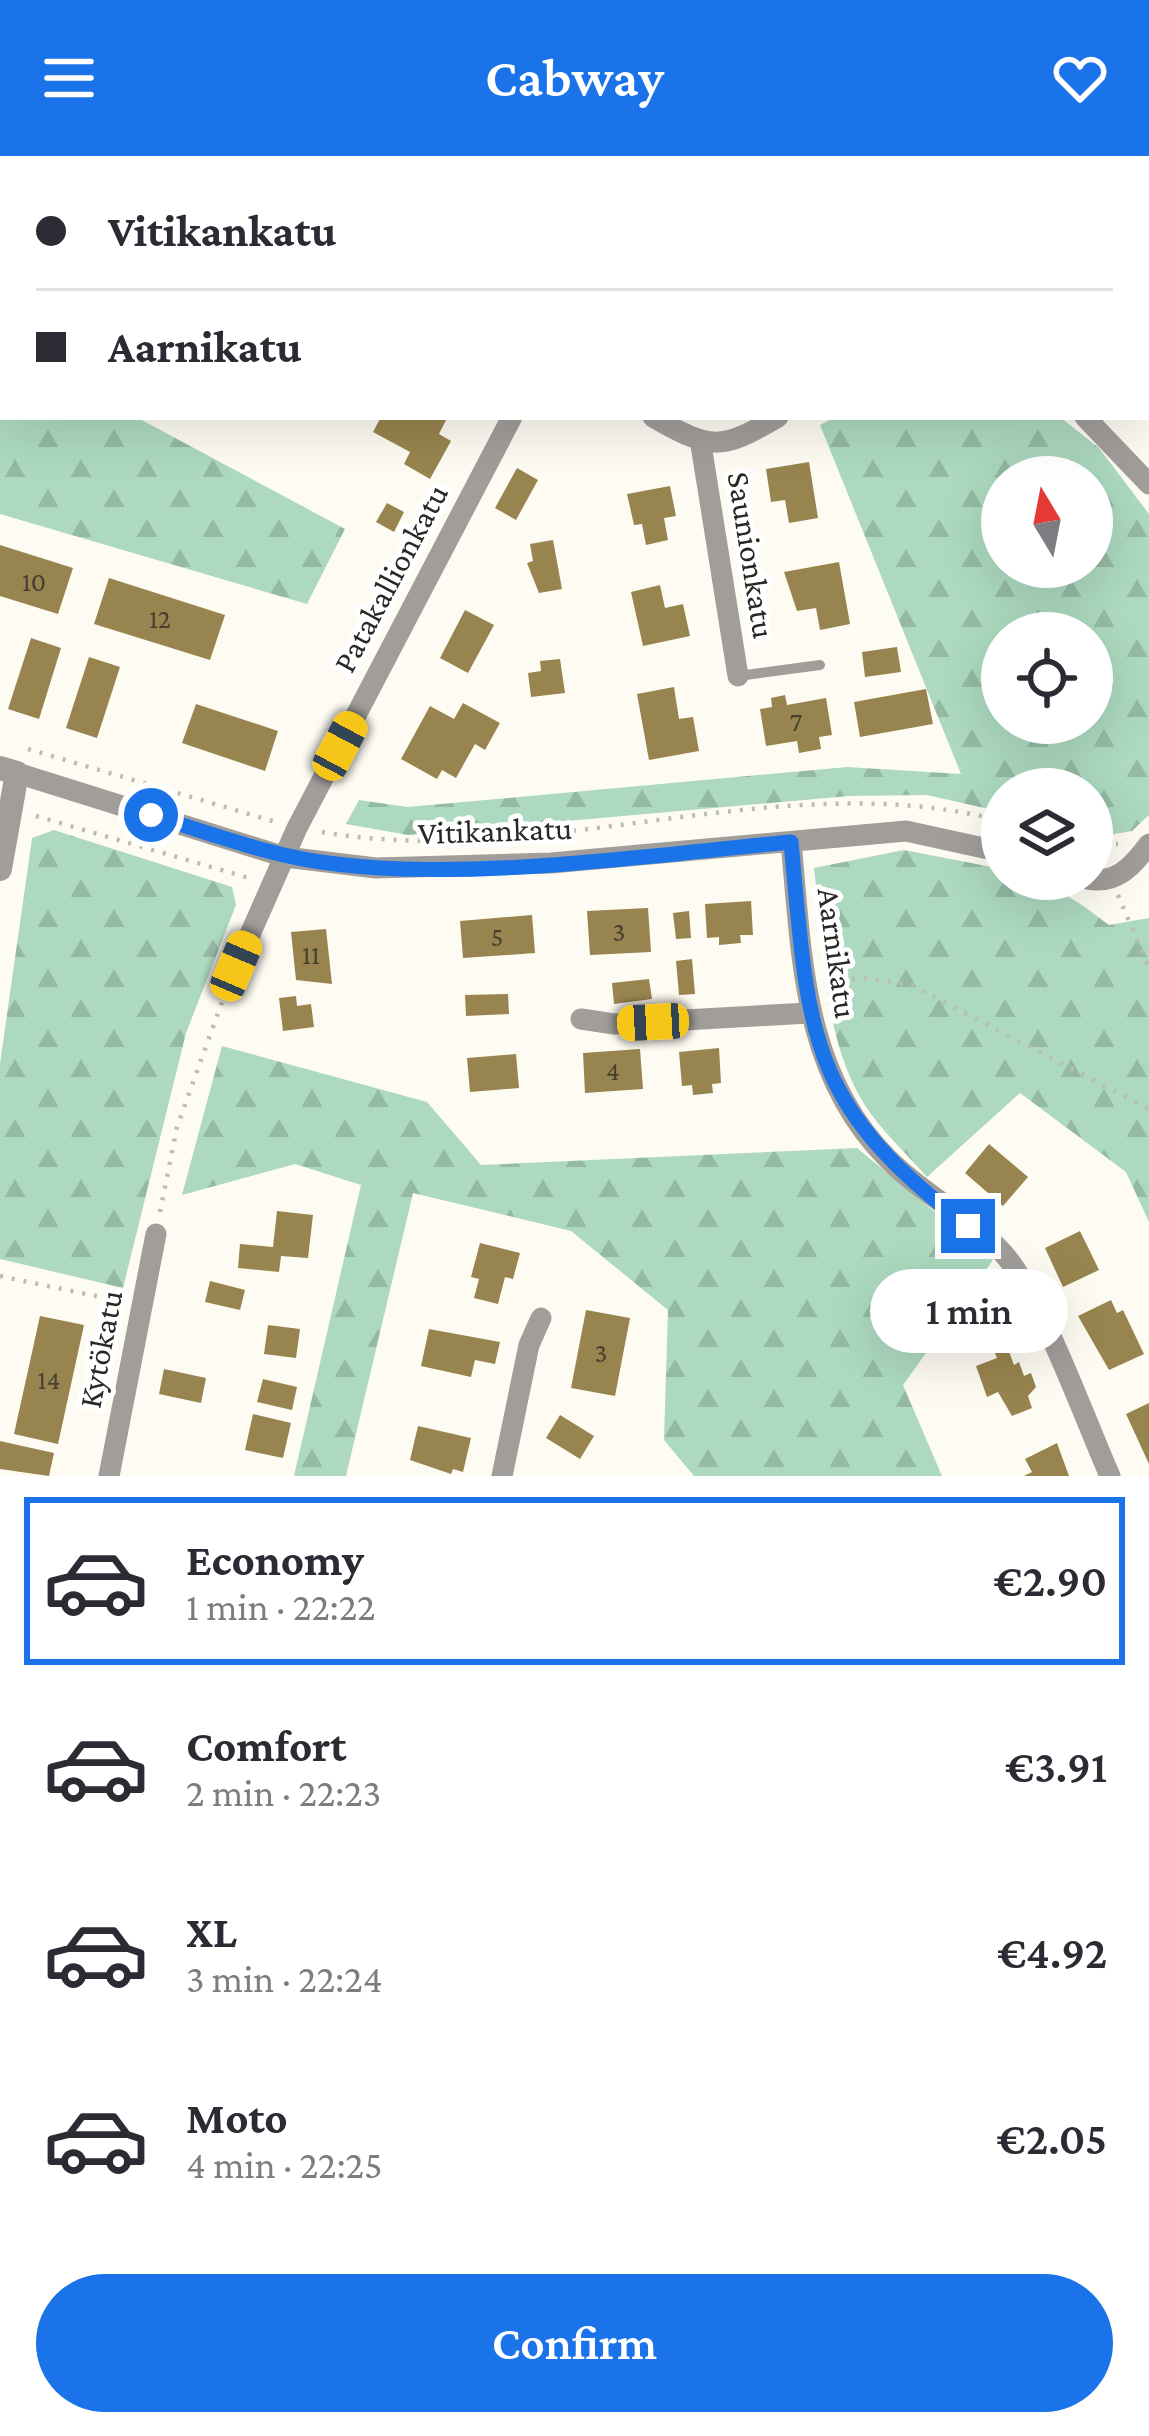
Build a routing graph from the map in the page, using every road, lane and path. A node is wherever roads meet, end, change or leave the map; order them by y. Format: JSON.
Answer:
{"nodes":[{"id":1,"x":509,"y":420,"type":"edge"},
{"id":2,"x":657,"y":420,"type":"edge"},
{"id":3,"x":773,"y":420,"type":"edge"},
{"id":4,"x":1088,"y":420,"type":"edge"},
{"id":5,"x":701,"y":445,"type":"junction"},
{"id":6,"x":1149,"y":484,"type":"edge"},
{"id":7,"x":820,"y":665,"type":"dead end"},
{"id":8,"x":738,"y":676,"type":"joint"},
{"id":9,"x":18,"y":746,"type":"dead end"},
{"id":10,"x":9,"y":771,"type":"edge"},
{"id":11,"x":981,"y":815,"type":"edge"},
{"id":12,"x":297,"y":828,"type":"junction"},
{"id":13,"x":791,"y":842,"type":"junction"},
{"id":14,"x":1149,"y":844,"type":"edge"},
{"id":15,"x":981,"y":847,"type":"edge"},
{"id":16,"x":285,"y":856,"type":"junction"},
{"id":17,"x":0,"y":869,"type":"edge"},
{"id":18,"x":1113,"y":878,"type":"edge"},
{"id":19,"x":1113,"y":881,"type":"edge"},
{"id":20,"x":236,"y":966,"type":"joint"},
{"id":21,"x":1149,"y":968,"type":"edge"},
{"id":22,"x":805,"y":985,"type":"junction"},
{"id":23,"x":808,"y":1013,"type":"junction"},
{"id":24,"x":581,"y":1018,"type":"dead end"},
{"id":25,"x":1149,"y":1109,"type":"edge"},
{"id":26,"x":156,"y":1234,"type":"joint"},
{"id":27,"x":0,"y":1276,"type":"edge"},
{"id":28,"x":142,"y":1306,"type":"junction"},
{"id":29,"x":541,"y":1318,"type":"dead end"},
{"id":30,"x":109,"y":1476,"type":"edge"},
{"id":31,"x":502,"y":1476,"type":"edge"},
{"id":32,"x":1110,"y":1476,"type":"edge"}],
"edges":[{"from":1,"to":12,"type":"street","name":"Patakallionkatu"},
{"from":2,"to":5,"type":"street"},
{"from":3,"to":5,"type":"street"},
{"from":4,"to":6,"type":"street"},
{"from":5,"to":8,"type":"street","name":"Saunionkatu"},
{"from":7,"to":8,"type":"lane"},
{"from":9,"to":12,"type":"path"},
{"from":10,"to":16,"type":"street","name":"Vitikankatu"},
{"from":10,"to":17,"type":"street"},
{"from":11,"to":12,"type":"path"},
{"from":12,"to":16,"type":"street","name":"Patakallionkatu"},
{"from":13,"to":15,"type":"street","name":"Vitikankatu"},
{"from":13,"to":16,"type":"street","name":"Vitikankatu"},
{"from":13,"to":22,"type":"street","name":"Aarnikatu"},
{"from":14,"to":18,"type":"street"},
{"from":16,"to":20,"type":"street","name":"Patakallionkatu"},
{"from":19,"to":21,"type":"path"},
{"from":20,"to":26,"type":"path"},
{"from":22,"to":23,"type":"street","name":"Aarnikatu"},
{"from":22,"to":25,"type":"path"},
{"from":23,"to":24,"type":"street"},
{"from":23,"to":32,"type":"street","name":"Aarnikatu"},
{"from":26,"to":28,"type":"street","name":"Kytökatu"},
{"from":27,"to":28,"type":"path"},
{"from":28,"to":30,"type":"street","name":"Kytökatu"},
{"from":29,"to":31,"type":"street"}]}
